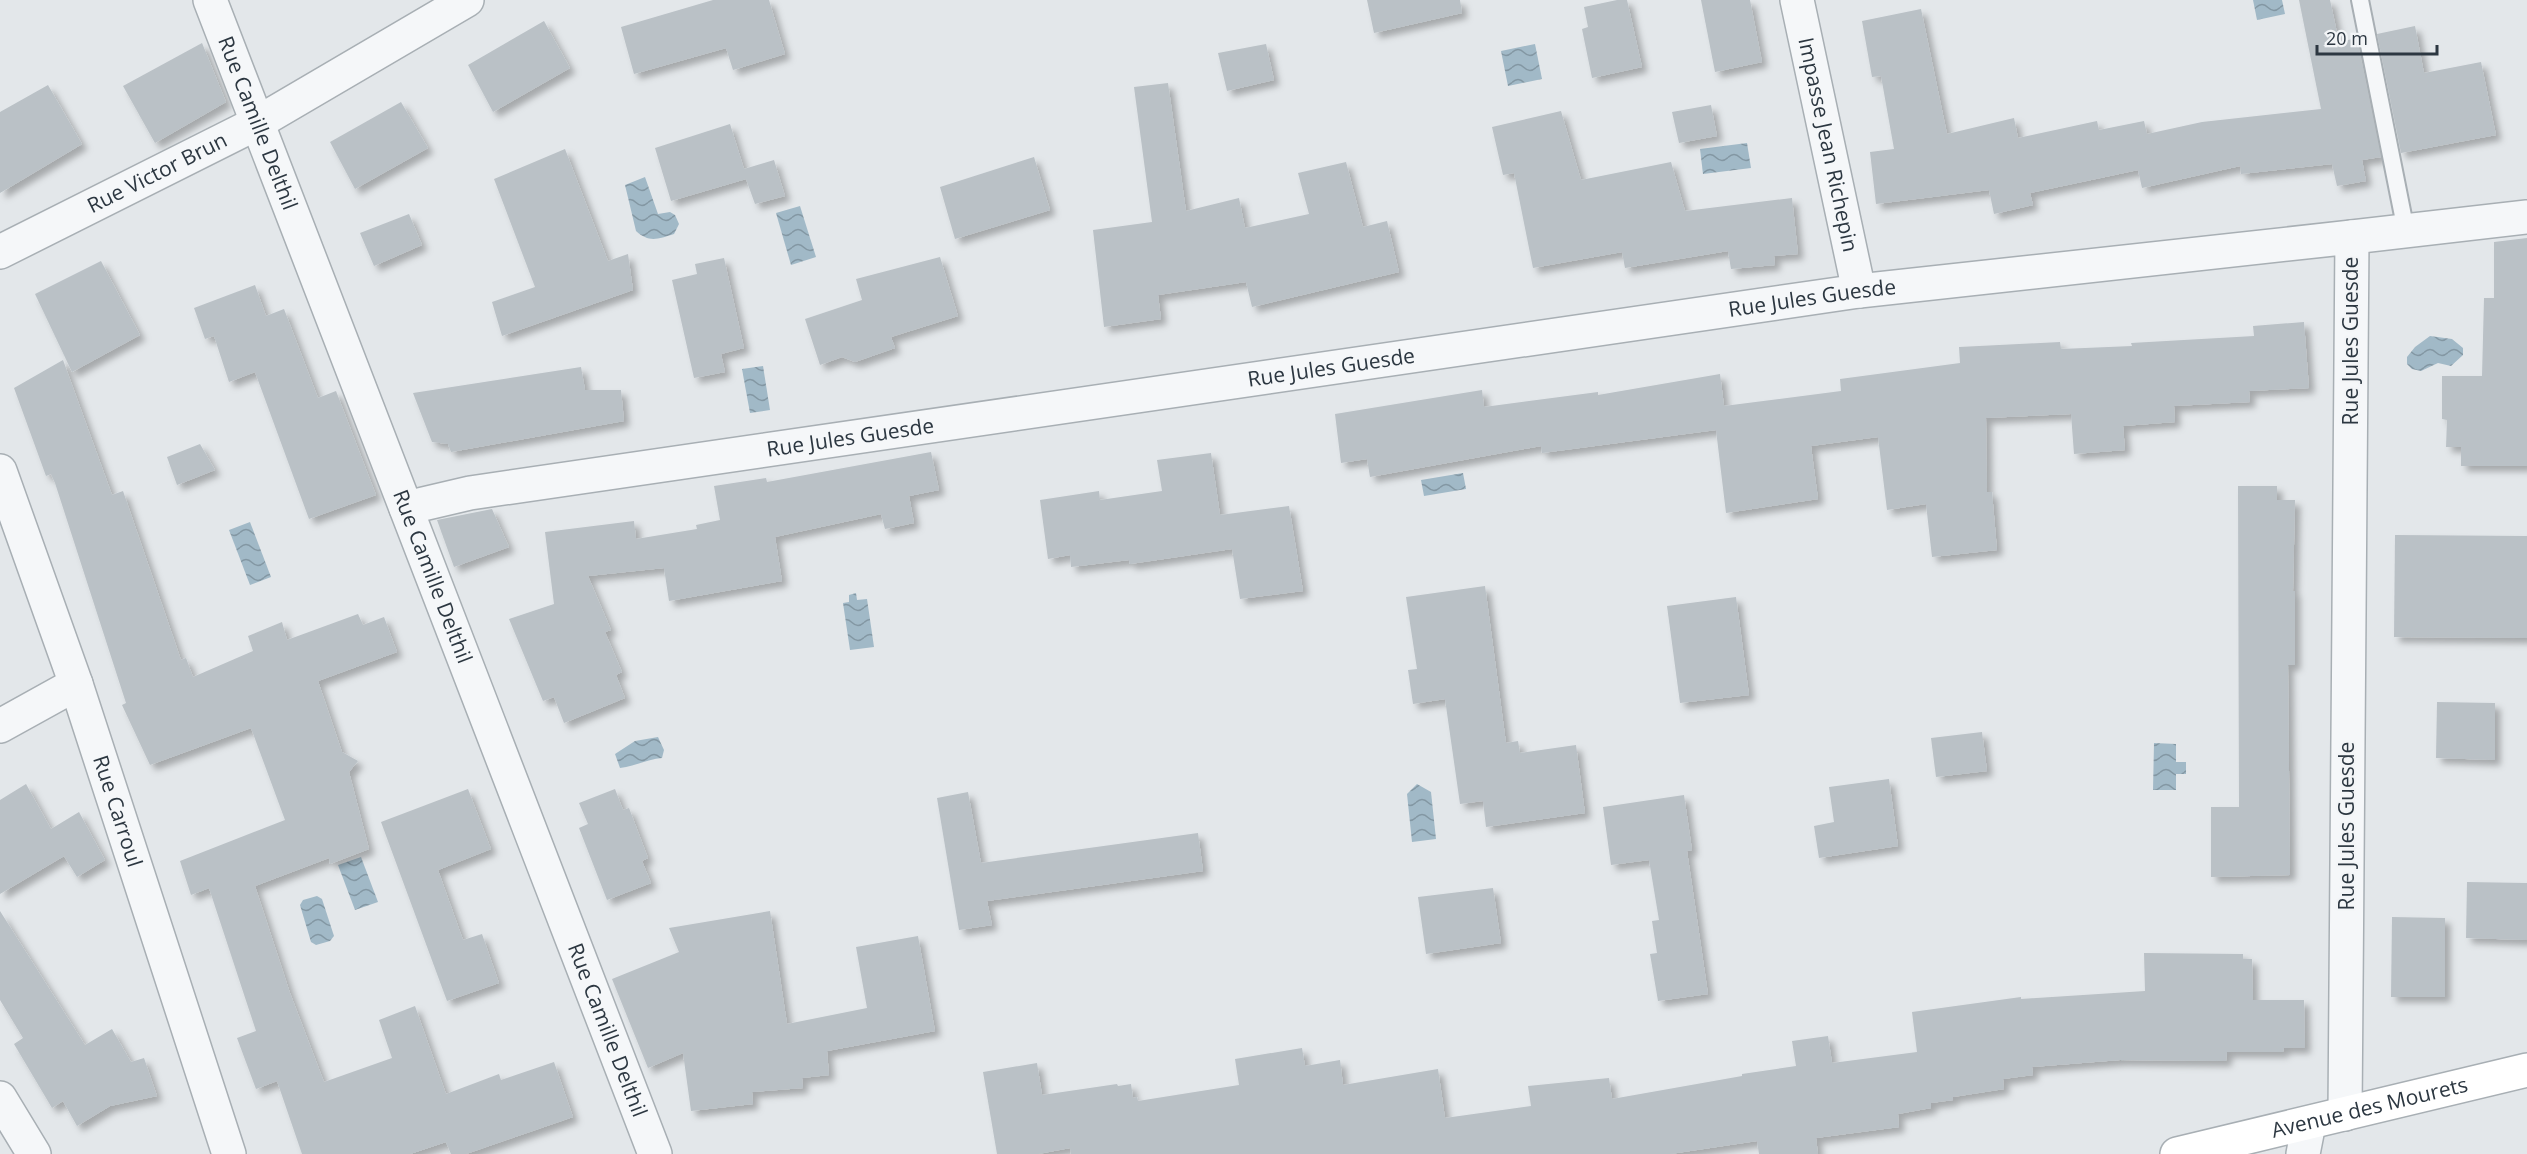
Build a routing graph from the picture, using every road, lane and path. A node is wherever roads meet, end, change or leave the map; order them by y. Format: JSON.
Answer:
{"nodes":[{"id":1,"x":210,"y":0,"type":"edge"},
{"id":2,"x":467,"y":0,"type":"edge"},
{"id":3,"x":1797,"y":0,"type":"edge"},
{"id":4,"x":2360,"y":0,"type":"edge"},
{"id":5,"x":257,"y":123,"type":"junction"},
{"id":6,"x":2527,"y":217,"type":"edge"},
{"id":7,"x":2406,"y":231,"type":"junction"},
{"id":8,"x":2352,"y":237,"type":"junction"},
{"id":9,"x":0,"y":252,"type":"edge"},
{"id":10,"x":1859,"y":291,"type":"junction"},
{"id":11,"x":0,"y":471,"type":"edge"},
{"id":12,"x":406,"y":508,"type":"junction"},
{"id":13,"x":76,"y":684,"type":"junction"},
{"id":14,"x":0,"y":726,"type":"edge"},
{"id":15,"x":2527,"y":1070,"type":"edge"},
{"id":16,"x":0,"y":1098,"type":"edge"},
{"id":17,"x":2345,"y":1114,"type":"junction"},
{"id":18,"x":2306,"y":1138,"type":"edge"},
{"id":19,"x":34,"y":1154,"type":"edge"},
{"id":20,"x":229,"y":1154,"type":"edge"},
{"id":21,"x":655,"y":1154,"type":"edge"},
{"id":22,"x":2177,"y":1154,"type":"edge"}],
"edges":[{"from":1,"to":5,"type":"street","name":"Rue Camille Delthil"},
{"from":2,"to":5,"type":"street","name":"Rue Victor Brun"},
{"from":3,"to":10,"type":"street","name":"Impasse Jean Richepin"},
{"from":4,"to":7,"type":"lane"},
{"from":5,"to":9,"type":"street","name":"Rue Victor Brun"},
{"from":5,"to":12,"type":"street","name":"Rue Camille Delthil"},
{"from":6,"to":7,"type":"street"},
{"from":7,"to":8,"type":"street"},
{"from":8,"to":10,"type":"street","name":"Rue Jules Guesde"},
{"from":8,"to":17,"type":"street","name":"Rue Jules Guesde"},
{"from":10,"to":12,"type":"street","name":"Rue Jules Guesde"},
{"from":11,"to":13,"type":"street","name":"Rue Carroul"},
{"from":12,"to":21,"type":"street","name":"Rue Camille Delthil"},
{"from":13,"to":14,"type":"street"},
{"from":13,"to":20,"type":"street","name":"Rue Carroul"},
{"from":15,"to":17,"type":"main road","name":"Avenue des Mourets"},
{"from":16,"to":19,"type":"street"},
{"from":17,"to":18,"type":"main road","name":"Avenue des Mourets"},
{"from":18,"to":22,"type":"main road","name":"Avenue des Mourets"}]}
